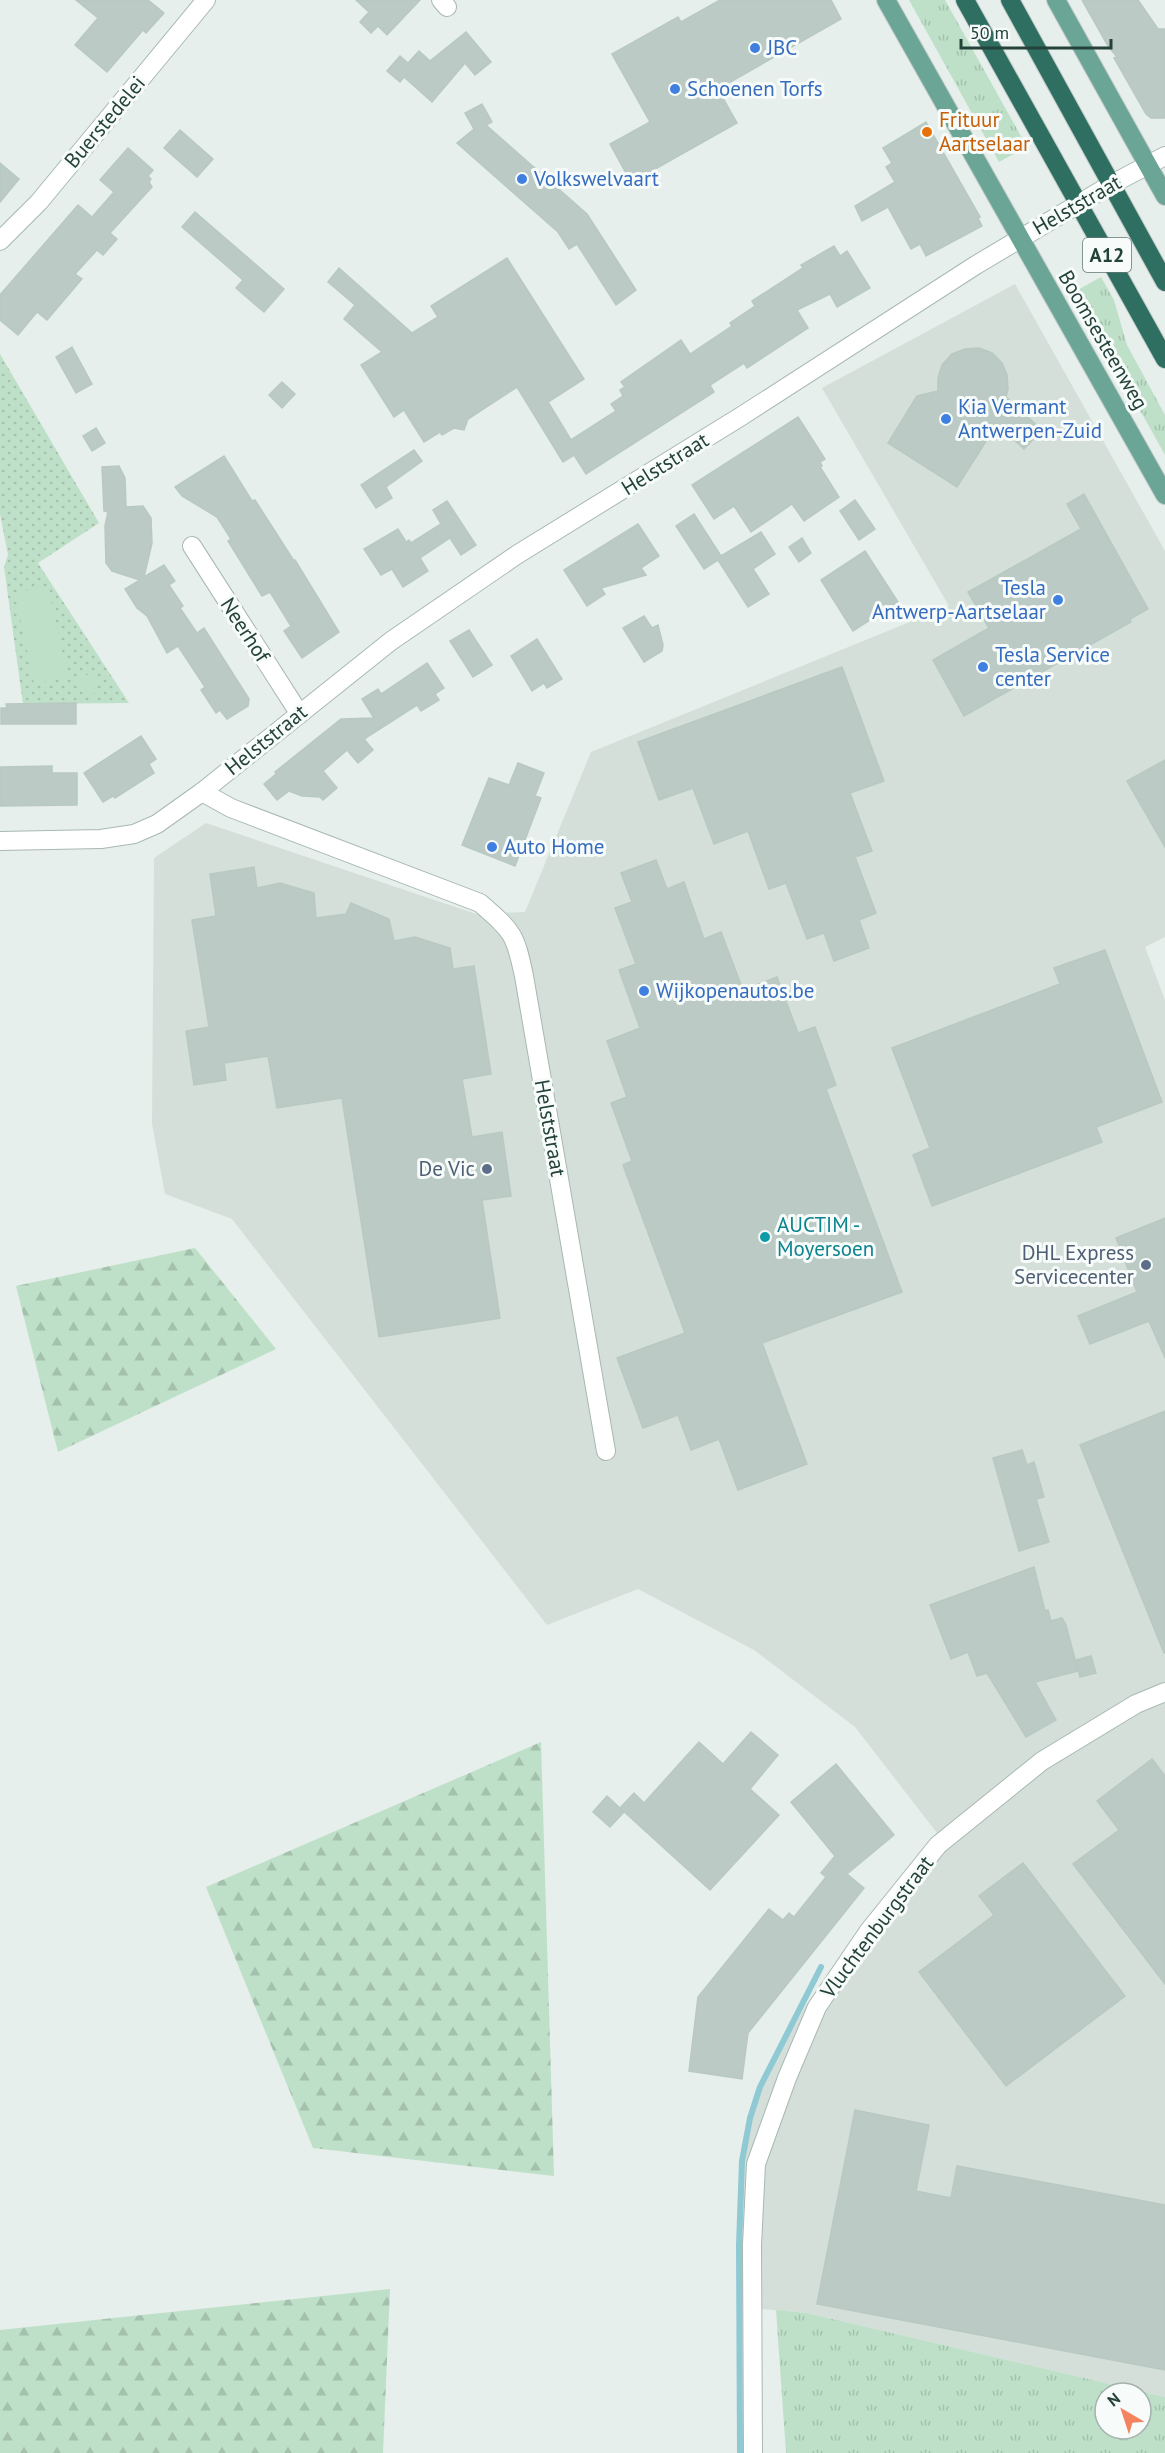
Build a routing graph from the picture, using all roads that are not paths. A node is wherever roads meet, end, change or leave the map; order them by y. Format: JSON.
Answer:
{"nodes":[{"id":1,"x":886,"y":0,"type":"edge"},
{"id":2,"x":965,"y":0,"type":"edge"},
{"id":3,"x":1010,"y":0,"type":"edge"},
{"id":4,"x":1056,"y":0,"type":"edge"},
{"id":5,"x":200,"y":2,"type":"edge"},
{"id":6,"x":1165,"y":156,"type":"edge"},
{"id":7,"x":1148,"y":164,"type":"junction"},
{"id":8,"x":1112,"y":184,"type":"junction"},
{"id":9,"x":1165,"y":196,"type":"edge"},
{"id":10,"x":1079,"y":205,"type":"junction"},
{"id":11,"x":1020,"y":238,"type":"junction"},
{"id":12,"x":0,"y":241,"type":"edge"},
{"id":13,"x":1165,"y":282,"type":"edge"},
{"id":14,"x":1165,"y":359,"type":"edge"},
{"id":15,"x":1165,"y":495,"type":"edge"},
{"id":16,"x":192,"y":546,"type":"dead end"},
{"id":17,"x":299,"y":713,"type":"junction"},
{"id":18,"x":202,"y":792,"type":"junction"},
{"id":19,"x":0,"y":841,"type":"edge"},
{"id":20,"x":606,"y":1451,"type":"dead end"},
{"id":21,"x":1165,"y":1692,"type":"edge"},
{"id":22,"x":753,"y":2453,"type":"edge"}],
"edges":[{"from":1,"to":11,"type":"main road","name":"Boomsesteenweg"},
{"from":2,"to":10,"type":"highway","number":"A12"},
{"from":3,"to":8,"type":"highway","number":"A12"},
{"from":4,"to":7,"type":"main road"},
{"from":5,"to":12,"type":"street","name":"Buerstedelei"},
{"from":6,"to":7,"type":"street","name":"Helststraat"},
{"from":7,"to":8,"type":"street","name":"Helststraat"},
{"from":7,"to":9,"type":"main road"},
{"from":8,"to":10,"type":"street","name":"Helststraat"},
{"from":8,"to":13,"type":"highway","number":"A12"},
{"from":10,"to":11,"type":"street","name":"Helststraat"},
{"from":10,"to":14,"type":"highway","number":"A12"},
{"from":11,"to":15,"type":"main road","name":"Boomsesteenweg"},
{"from":11,"to":17,"type":"street","name":"Helststraat"},
{"from":16,"to":17,"type":"street","name":"Neerhof"},
{"from":17,"to":18,"type":"street","name":"Helststraat"},
{"from":18,"to":19,"type":"street","name":"Helststraat"},
{"from":18,"to":20,"type":"street","name":"Helststraat"},
{"from":21,"to":22,"type":"street","name":"Vluchtenburgstraat"}]}
